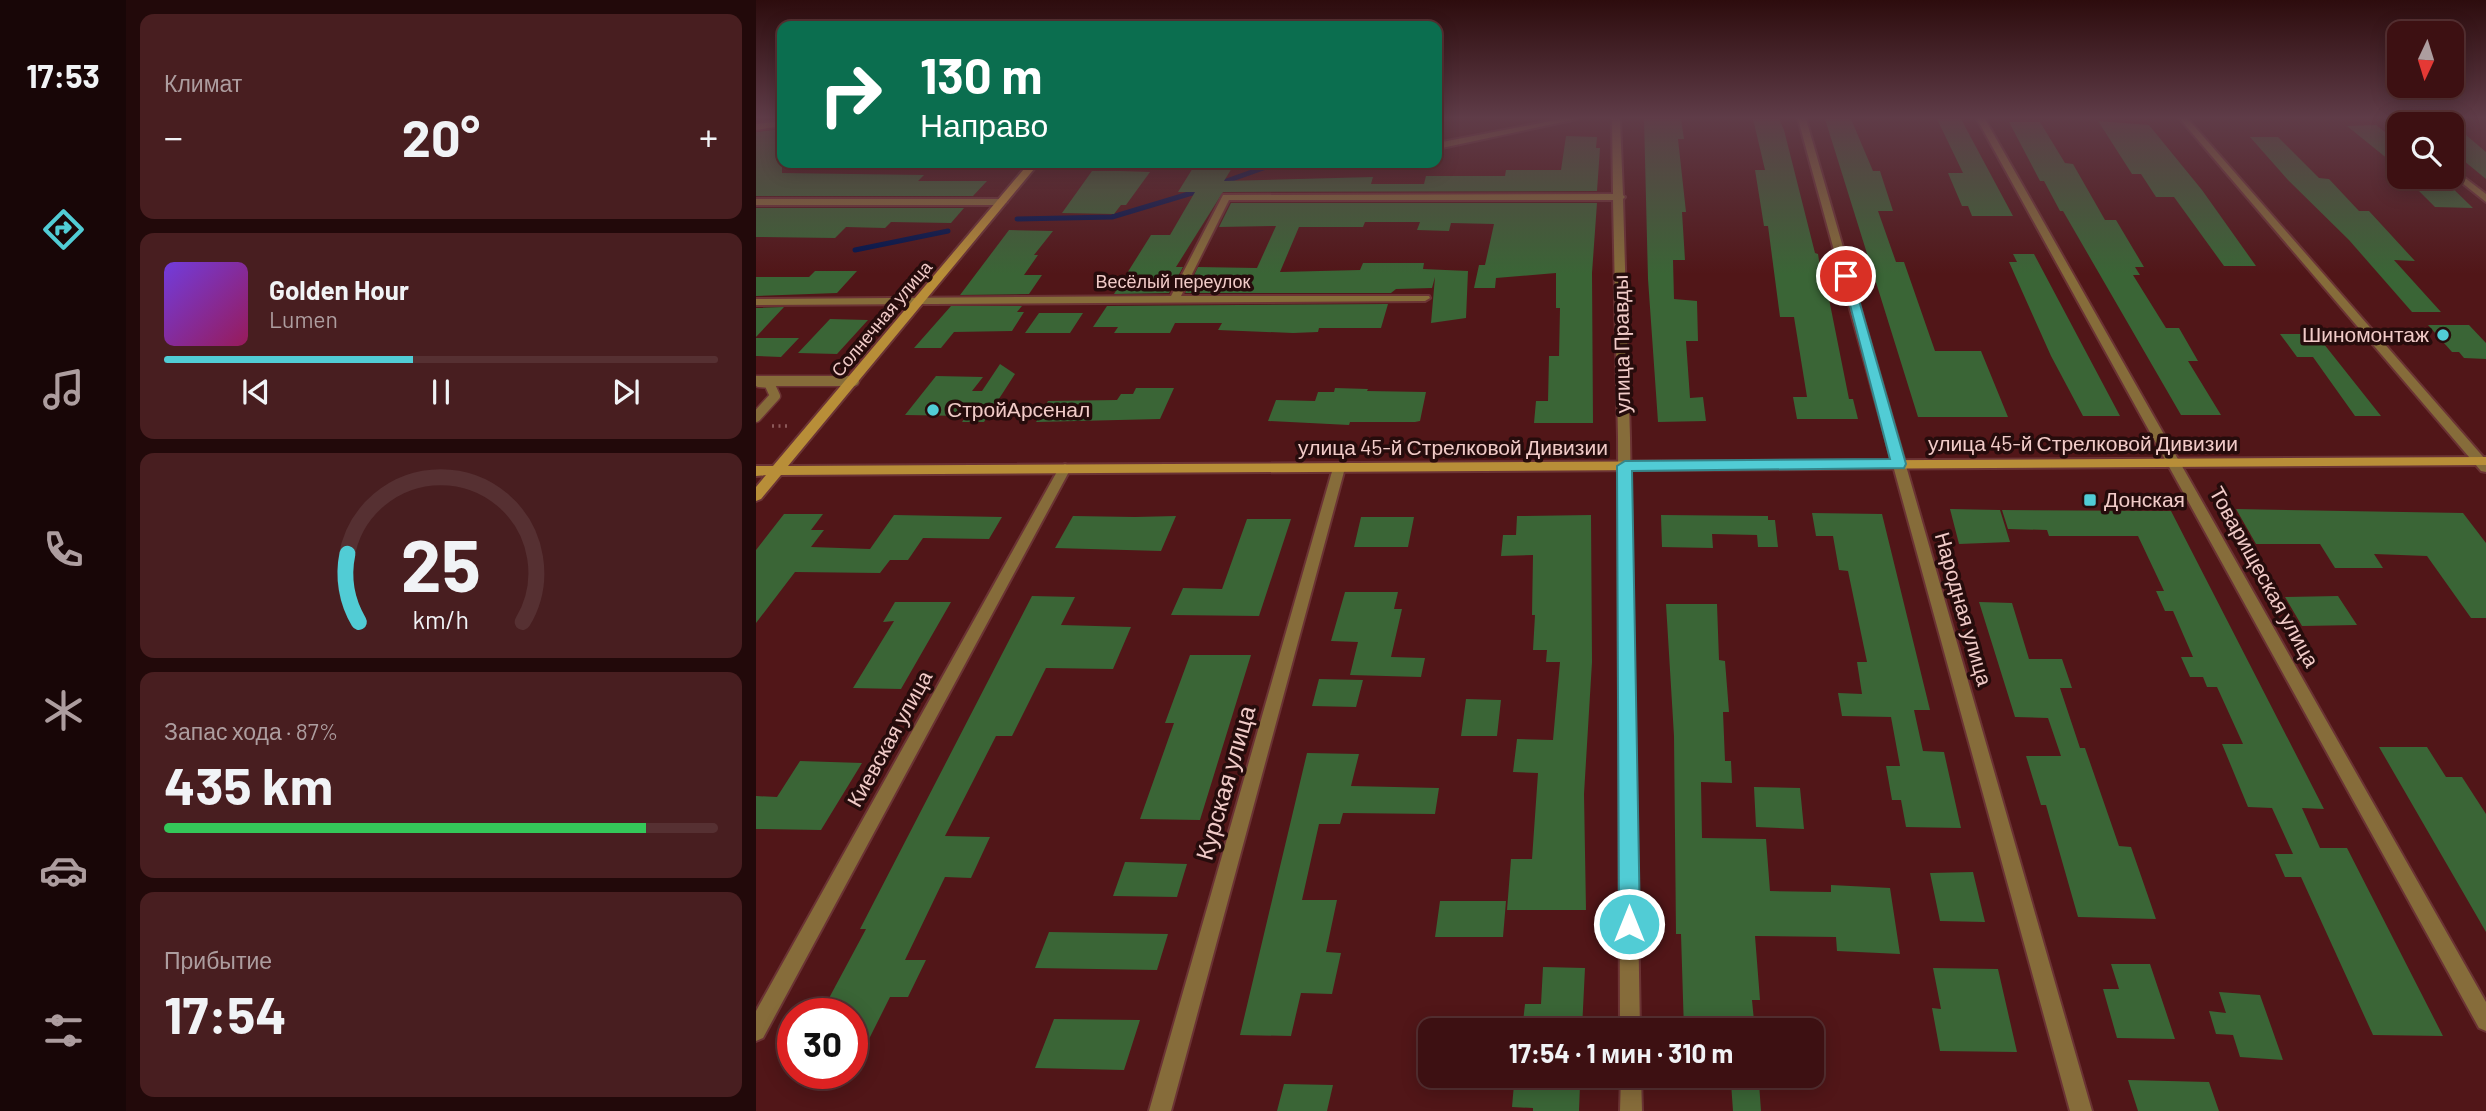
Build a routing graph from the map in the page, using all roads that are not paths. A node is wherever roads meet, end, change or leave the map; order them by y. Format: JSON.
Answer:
{"nodes":[{"id":1,"x":1028,"y":171,"type":"edge"},
{"id":2,"x":1618,"y":171,"type":"edge"},
{"id":3,"x":1817,"y":171,"type":"edge"},
{"id":4,"x":2010,"y":171,"type":"edge"},
{"id":5,"x":2229,"y":171,"type":"edge"},
{"id":6,"x":2464,"y":181,"type":"edge"},
{"id":7,"x":1619,"y":197,"type":"junction"},
{"id":8,"x":2486,"y":199,"type":"edge"},
{"id":9,"x":756,"y":202,"type":"edge"},
{"id":10,"x":1002,"y":202,"type":"junction"},
{"id":11,"x":1425,"y":298,"type":"dead end"},
{"id":12,"x":920,"y":300,"type":"junction"},
{"id":13,"x":1174,"y":300,"type":"junction"},
{"id":14,"x":756,"y":302,"type":"edge"},
{"id":15,"x":756,"y":381,"type":"edge"},
{"id":16,"x":854,"y":381,"type":"junction"},
{"id":17,"x":756,"y":417,"type":"edge"},
{"id":18,"x":2176,"y":463,"type":"junction"},
{"id":19,"x":2484,"y":463,"type":"edge"},
{"id":20,"x":1899,"y":464,"type":"junction"},
{"id":21,"x":1625,"y":466,"type":"junction"},
{"id":22,"x":1065,"y":468,"type":"junction"},
{"id":23,"x":1339,"y":468,"type":"junction"},
{"id":24,"x":756,"y":471,"type":"edge"},
{"id":25,"x":777,"y":471,"type":"junction"},
{"id":26,"x":756,"y":496,"type":"edge"},
{"id":27,"x":1630,"y":1018,"type":"edge"},
{"id":28,"x":2486,"y":1021,"type":"edge"},
{"id":29,"x":756,"y":1031,"type":"edge"},
{"id":30,"x":1631,"y":1088,"type":"edge"},
{"id":31,"x":1160,"y":1111,"type":"edge"},
{"id":32,"x":1631,"y":1111,"type":"edge"},
{"id":33,"x":2081,"y":1111,"type":"edge"}],
"edges":[{"from":1,"to":10,"type":"main road","name":"Солнечная улица"},
{"from":2,"to":7,"type":"street","name":"улица Правды"},
{"from":3,"to":20,"type":"street","name":"Народная улица"},
{"from":4,"to":18,"type":"street","name":"Товарищеская улица"},
{"from":5,"to":19,"type":"street"},
{"from":6,"to":8,"type":"street"},
{"from":7,"to":13,"type":"street"},
{"from":7,"to":21,"type":"street","name":"улица Правды"},
{"from":9,"to":10,"type":"street"},
{"from":10,"to":12,"type":"main road","name":"Солнечная улица"},
{"from":11,"to":13,"type":"street","name":"Весёлый переулок"},
{"from":12,"to":13,"type":"street","name":"Весёлый переулок"},
{"from":12,"to":14,"type":"street","name":"Весёлый переулок"},
{"from":12,"to":16,"type":"main road","name":"Солнечная улица"},
{"from":15,"to":16,"type":"lane"},
{"from":15,"to":17,"type":"lane"},
{"from":16,"to":25,"type":"main road","name":"Солнечная улица"},
{"from":18,"to":19,"type":"main road","name":"улица 45-й Стрелковой Дивизии"},
{"from":18,"to":20,"type":"main road","name":"улица 45-й Стрелковой Дивизии"},
{"from":18,"to":28,"type":"street","name":"Товарищеская улица"},
{"from":20,"to":21,"type":"main road","name":"улица 45-й Стрелковой Дивизии"},
{"from":20,"to":33,"type":"street","name":"Народная улица"},
{"from":21,"to":23,"type":"main road","name":"улица 45-й Стрелковой Дивизии"},
{"from":21,"to":27,"type":"street","name":"улица Правды"},
{"from":22,"to":23,"type":"main road","name":"улица 45-й Стрелковой Дивизии"},
{"from":22,"to":25,"type":"main road","name":"улица 45-й Стрелковой Дивизии"},
{"from":22,"to":29,"type":"street","name":"Киевская улица"},
{"from":23,"to":31,"type":"street","name":"Курская улица"},
{"from":24,"to":25,"type":"main road","name":"улица 45-й Стрелковой Дивизии"},
{"from":25,"to":26,"type":"main road","name":"Солнечная улица"},
{"from":30,"to":32,"type":"street"}]}
